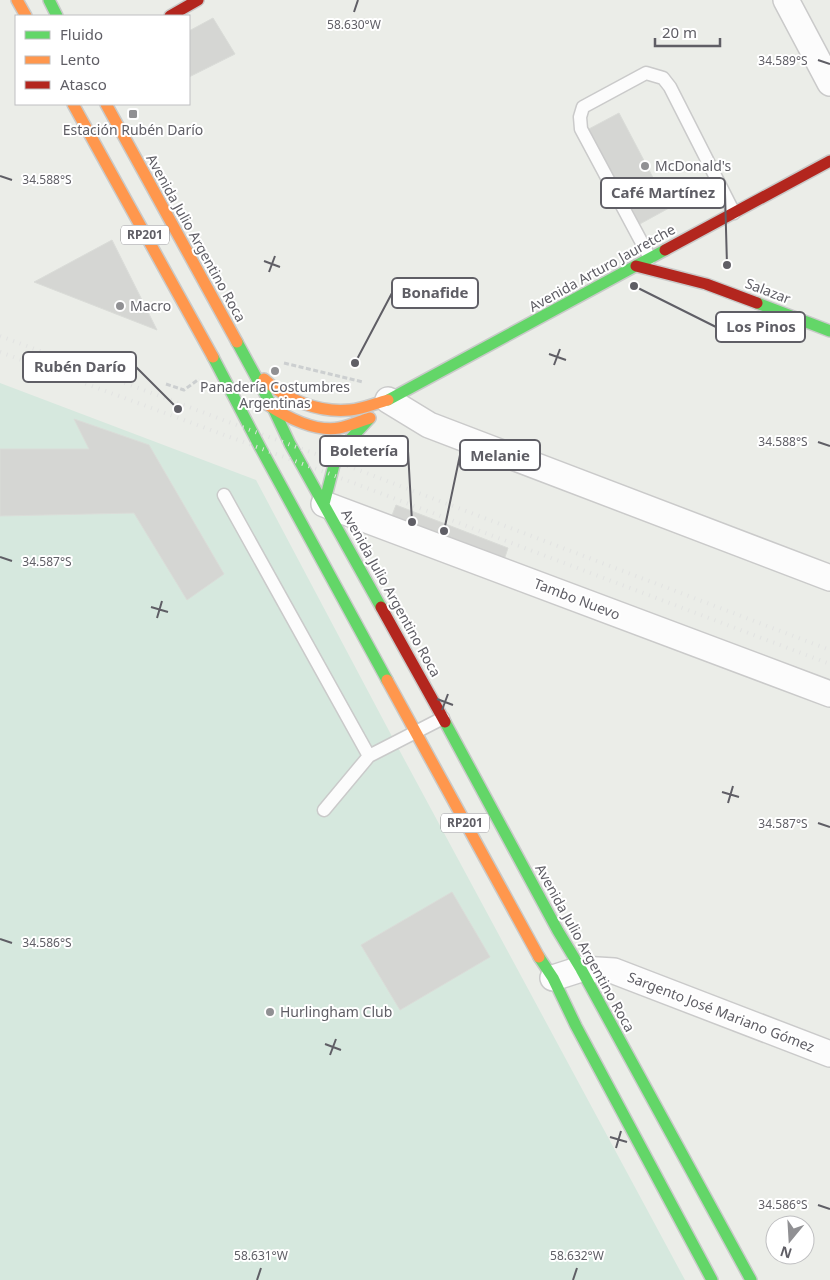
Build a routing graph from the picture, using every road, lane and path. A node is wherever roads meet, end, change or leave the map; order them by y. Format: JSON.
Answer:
{"nodes":[{"id":1,"x":17,"y":0,"type":"edge"},
{"id":2,"x":49,"y":0,"type":"edge"},
{"id":3,"x":198,"y":0,"type":"edge"},
{"id":4,"x":786,"y":0,"type":"edge"},
{"id":5,"x":25,"y":15,"type":"edge"},
{"id":6,"x":56,"y":15,"type":"edge"},
{"id":7,"x":172,"y":15,"type":"edge"},
{"id":8,"x":830,"y":83,"type":"edge"},
{"id":9,"x":74,"y":105,"type":"edge"},
{"id":10,"x":107,"y":105,"type":"edge"},
{"id":11,"x":830,"y":160,"type":"edge"},
{"id":12,"x":734,"y":213,"type":"junction"},
{"id":13,"x":650,"y":258,"type":"junction"},
{"id":14,"x":636,"y":266,"type":"junction"},
{"id":15,"x":830,"y":331,"type":"edge"},
{"id":16,"x":242,"y":353,"type":"junction"},
{"id":17,"x":280,"y":362,"type":"dead end"},
{"id":18,"x":218,"y":366,"type":"junction"},
{"id":19,"x":368,"y":383,"type":"dead end"},
{"id":20,"x":166,"y":384,"type":"dead end"},
{"id":21,"x":243,"y":387,"type":"dead end"},
{"id":22,"x":255,"y":397,"type":"dead end"},
{"id":23,"x":388,"y":400,"type":"junction"},
{"id":24,"x":274,"y":410,"type":"junction"},
{"id":25,"x":370,"y":418,"type":"junction"},
{"id":26,"x":224,"y":496,"type":"dead end"},
{"id":27,"x":324,"y":504,"type":"junction"},
{"id":28,"x":830,"y":578,"type":"edge"},
{"id":29,"x":830,"y":694,"type":"edge"},
{"id":30,"x":443,"y":718,"type":"junction"},
{"id":31,"x":417,"y":732,"type":"junction"},
{"id":32,"x":369,"y":756,"type":"junction"},
{"id":33,"x":324,"y":810,"type":"dead end"},
{"id":34,"x":581,"y":969,"type":"junction"},
{"id":35,"x":553,"y":978,"type":"junction"},
{"id":36,"x":830,"y":1054,"type":"edge"},
{"id":37,"x":712,"y":1280,"type":"edge"},
{"id":38,"x":751,"y":1280,"type":"edge"}],
"edges":[{"from":1,"to":5,"type":"main road"},
{"from":2,"to":6,"type":"main road"},
{"from":3,"to":7,"type":"main road"},
{"from":4,"to":8,"type":"street"},
{"from":9,"to":18,"type":"main road","number":"RP201"},
{"from":10,"to":16,"type":"main road","name":"Avenida Julio Argentino Roca","number":"RP201"},
{"from":11,"to":12,"type":"main road","name":"Avenida Arturo Jauretche"},
{"from":12,"to":13,"type":"main road","name":"Avenida Arturo Jauretche"},
{"from":12,"to":13,"type":"lane"},
{"from":13,"to":14,"type":"main road","name":"Avenida Arturo Jauretche"},
{"from":14,"to":15,"type":"main road","name":"Salazar"},
{"from":14,"to":23,"type":"main road","name":"Avenida Arturo Jauretche"},
{"from":16,"to":23,"type":"main road"},
{"from":16,"to":24,"type":"main road","name":"Avenida Julio Argentino Roca","number":"RP201"},
{"from":17,"to":19,"type":"path"},
{"from":18,"to":20,"type":"path"},
{"from":18,"to":21,"type":"main road"},
{"from":18,"to":31,"type":"main road","number":"RP201"},
{"from":22,"to":24,"type":"main road"},
{"from":23,"to":25,"type":"main road"},
{"from":23,"to":28,"type":"street"},
{"from":24,"to":25,"type":"main road"},
{"from":24,"to":27,"type":"main road","name":"Avenida Julio Argentino Roca","number":"RP201"},
{"from":25,"to":27,"type":"main road"},
{"from":26,"to":32,"type":"lane"},
{"from":27,"to":29,"type":"street","name":"Tambo Nuevo"},
{"from":27,"to":30,"type":"main road","name":"Avenida Julio Argentino Roca","number":"RP201"},
{"from":30,"to":31,"type":"lane"},
{"from":30,"to":34,"type":"main road","name":"Avenida Julio Argentino Roca","number":"RP201"},
{"from":31,"to":32,"type":"lane"},
{"from":31,"to":35,"type":"main road","number":"RP201"},
{"from":32,"to":33,"type":"lane"},
{"from":34,"to":35,"type":"street","name":"Sargento José Mariano Gómez"},
{"from":34,"to":36,"type":"street","name":"Sargento José Mariano Gómez"},
{"from":34,"to":38,"type":"main road","name":"Avenida Julio Argentino Roca","number":"RP201"},
{"from":35,"to":37,"type":"main road","number":"RP201"}]}
